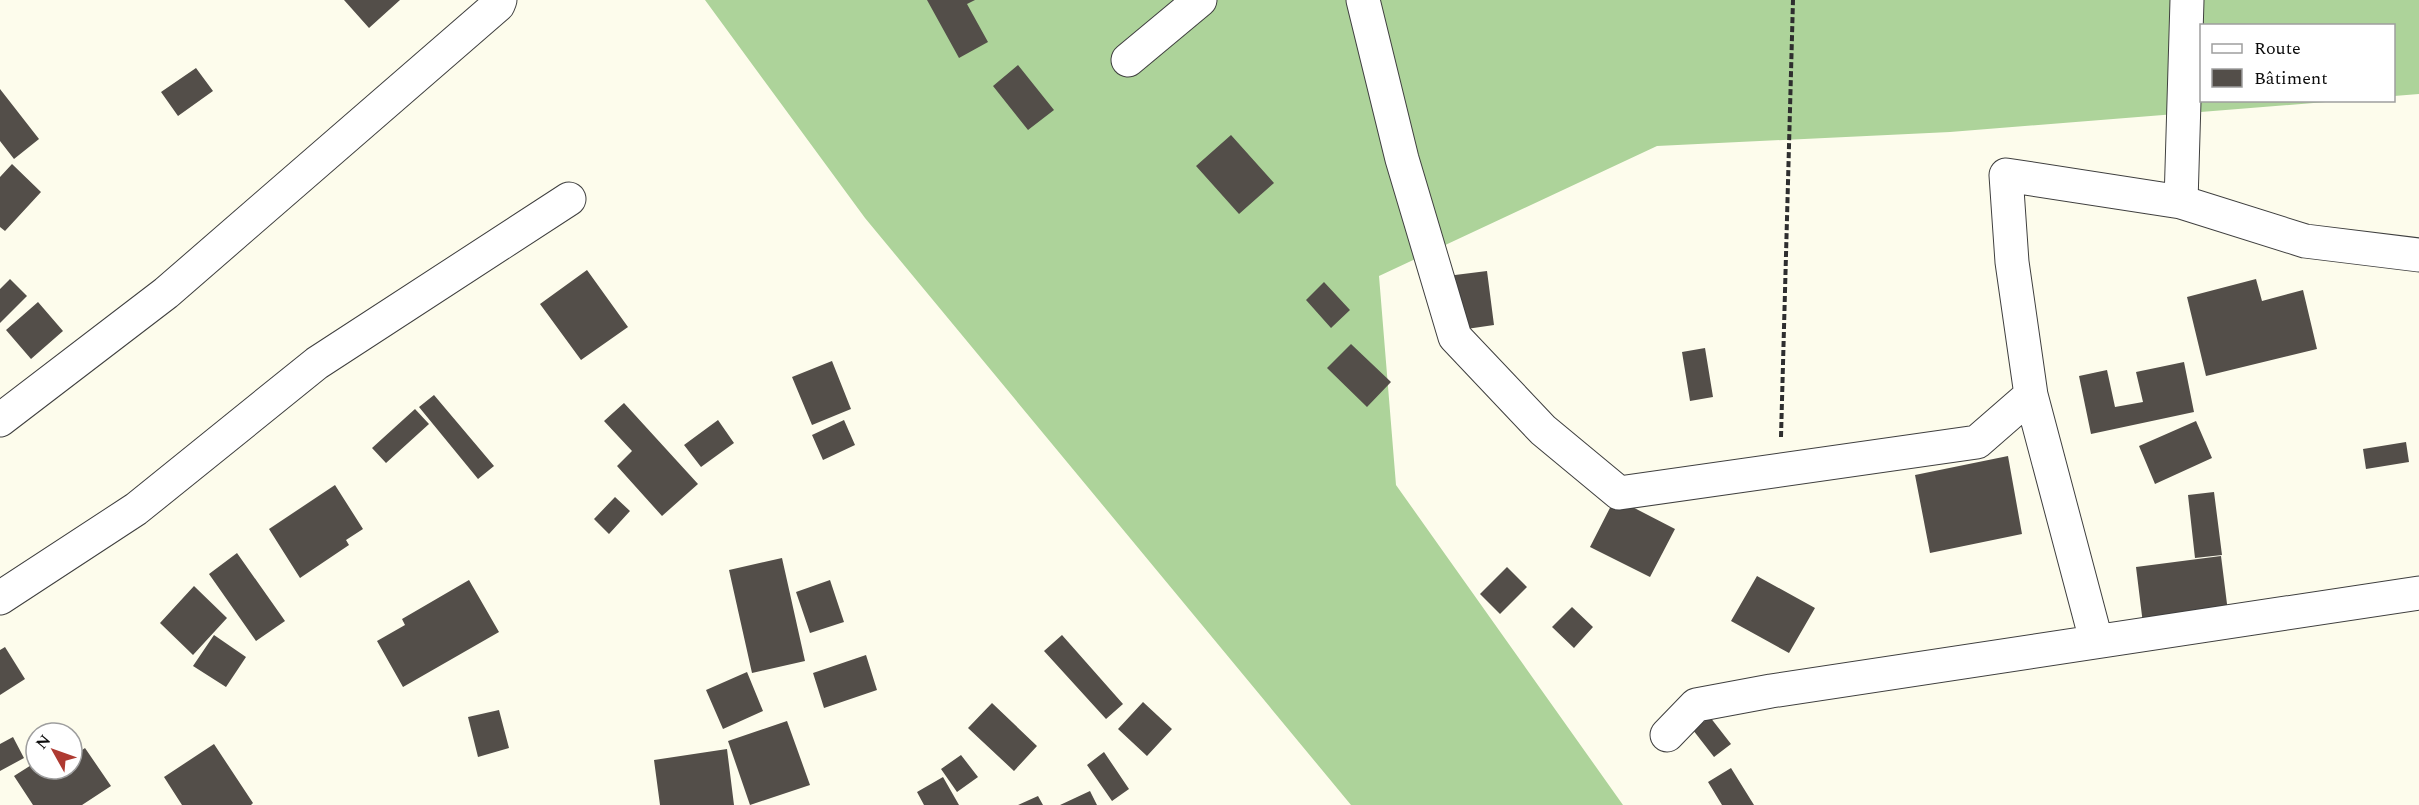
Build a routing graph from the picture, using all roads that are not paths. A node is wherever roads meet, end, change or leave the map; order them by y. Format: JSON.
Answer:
{"nodes":[{"id":1,"x":500,"y":0,"type":"edge"},
{"id":2,"x":1200,"y":0,"type":"edge"},
{"id":3,"x":1363,"y":0,"type":"edge"},
{"id":4,"x":2187,"y":0,"type":"edge"},
{"id":5,"x":1128,"y":60,"type":"dead end"},
{"id":6,"x":569,"y":199,"type":"dead end"},
{"id":7,"x":2181,"y":202,"type":"junction"},
{"id":8,"x":2419,"y":255,"type":"edge"},
{"id":9,"x":2031,"y":395,"type":"junction"},
{"id":10,"x":0,"y":420,"type":"edge"},
{"id":11,"x":2419,"y":593,"type":"edge"},
{"id":12,"x":0,"y":598,"type":"edge"},
{"id":13,"x":2096,"y":640,"type":"junction"},
{"id":14,"x":1667,"y":735,"type":"dead end"}],
"edges":[{"from":1,"to":10,"type":"street"},
{"from":2,"to":5,"type":"street"},
{"from":3,"to":9,"type":"street"},
{"from":4,"to":7,"type":"street"},
{"from":6,"to":12,"type":"street"},
{"from":7,"to":8,"type":"street"},
{"from":7,"to":9,"type":"street"},
{"from":9,"to":13,"type":"street"},
{"from":11,"to":13,"type":"street"},
{"from":13,"to":14,"type":"street"}]}
